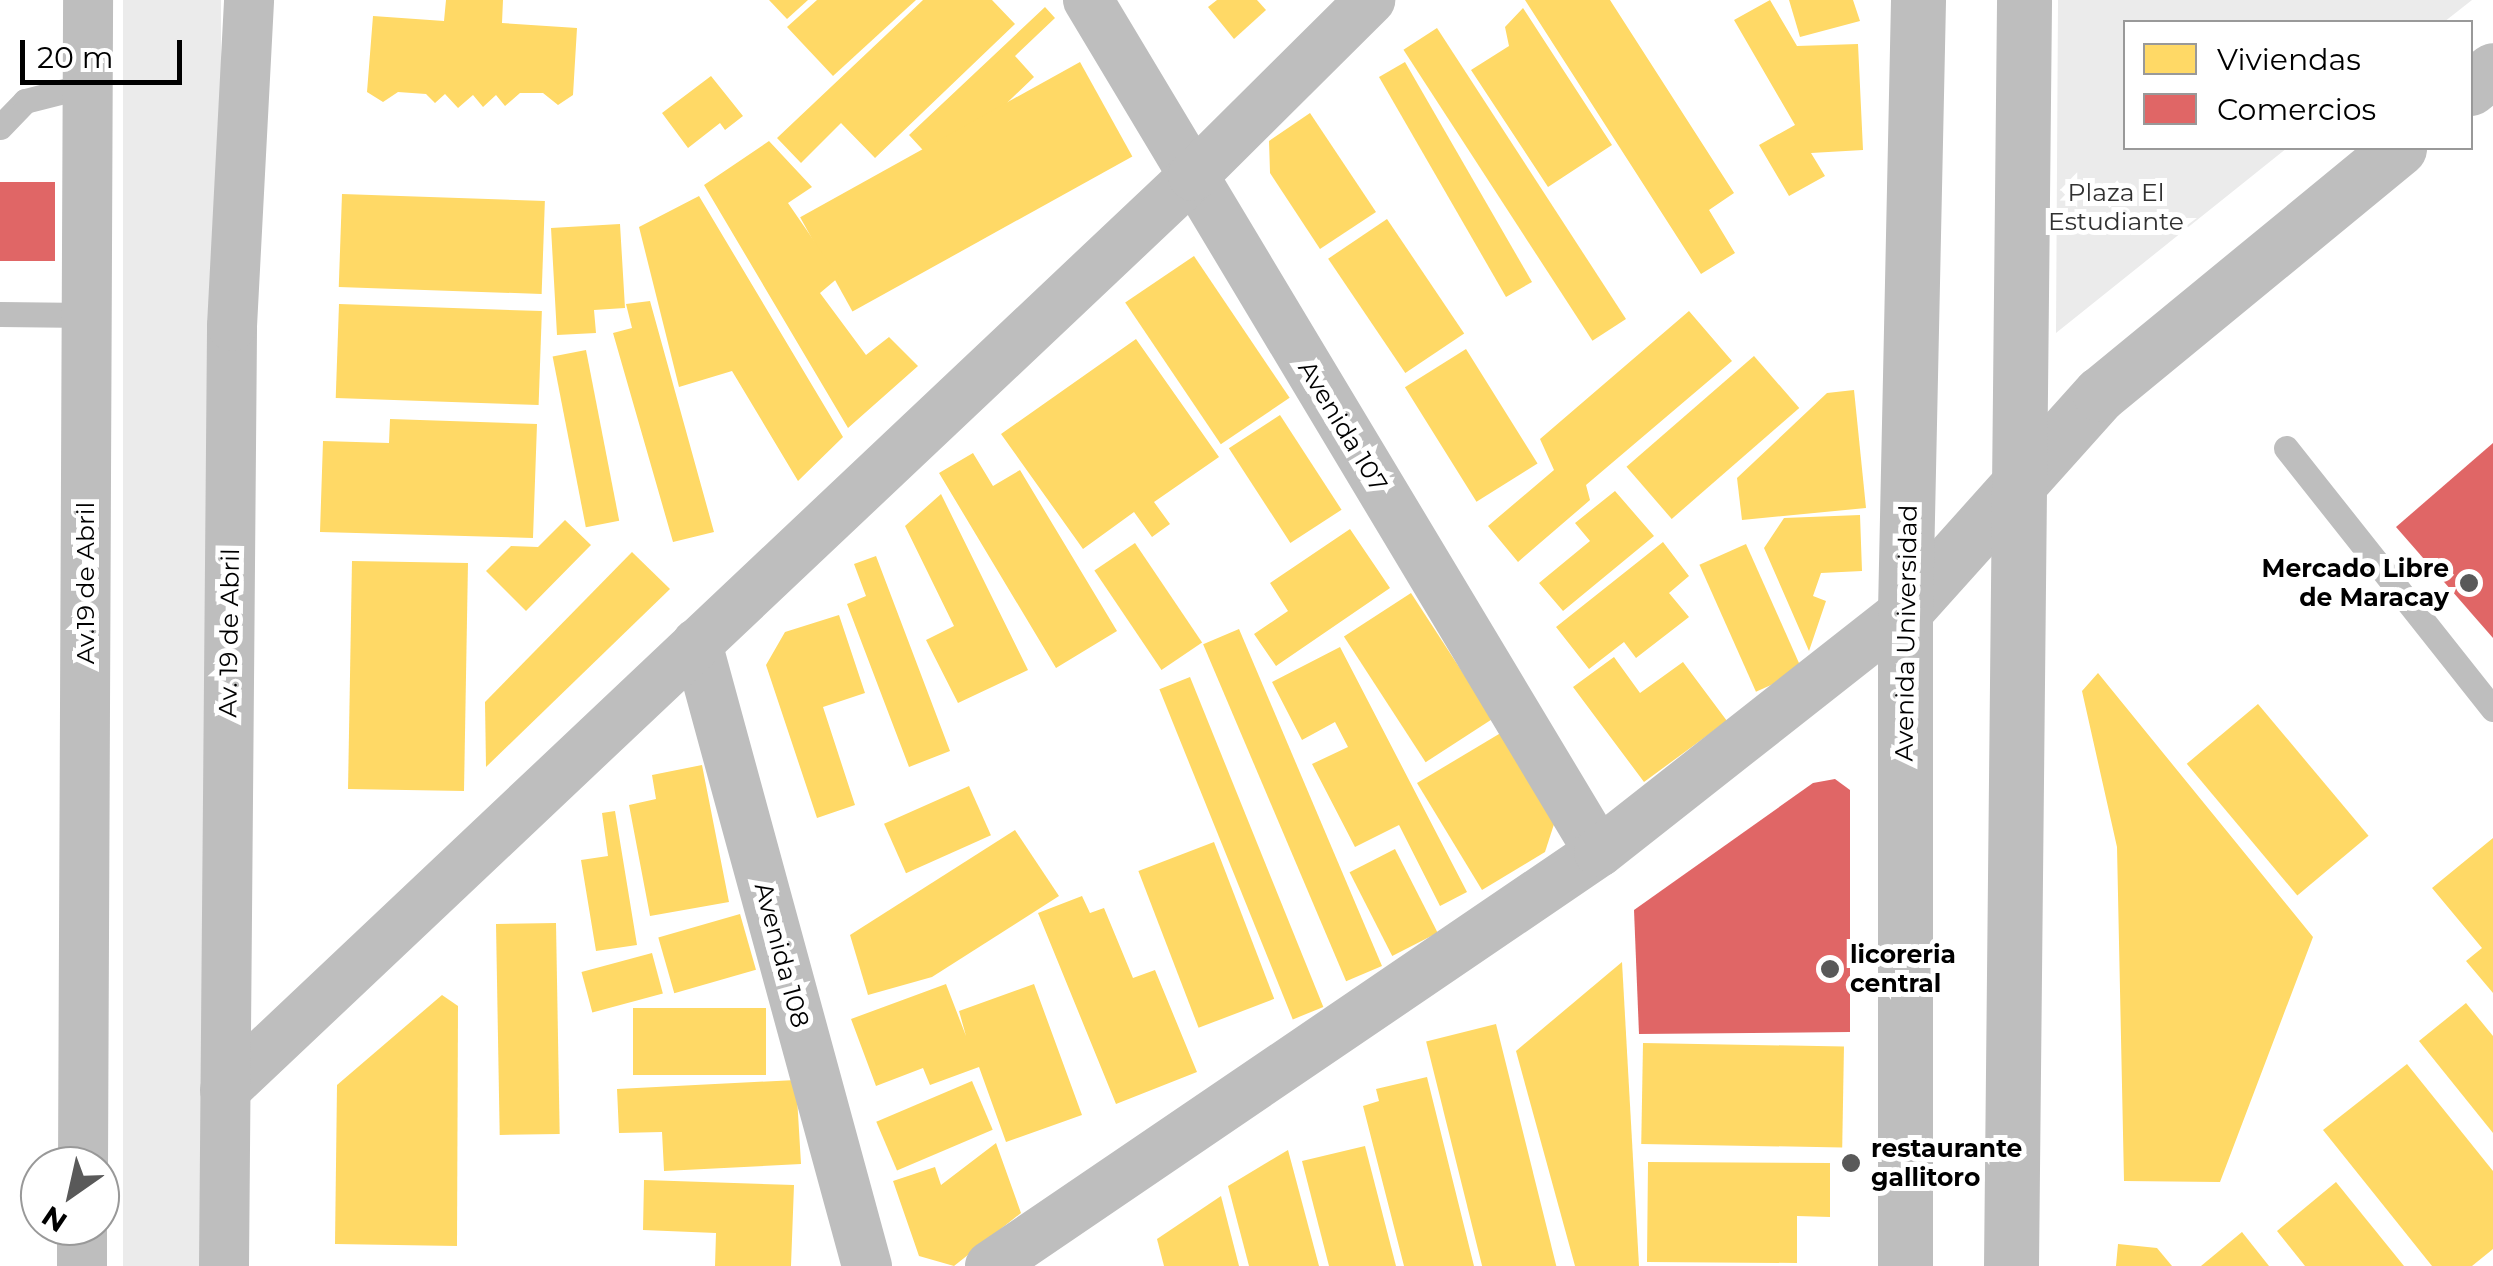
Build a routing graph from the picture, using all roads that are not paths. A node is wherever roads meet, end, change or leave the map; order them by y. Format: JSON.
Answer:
{"nodes":[{"id":1,"x":88,"y":0,"type":"edge"},
{"id":2,"x":250,"y":0,"type":"edge"},
{"id":3,"x":1088,"y":0,"type":"edge"},
{"id":4,"x":1370,"y":0,"type":"edge"},
{"id":5,"x":1918,"y":0,"type":"edge"},
{"id":6,"x":2024,"y":0,"type":"edge"},
{"id":7,"x":2493,"y":70,"type":"edge"},
{"id":8,"x":88,"y":85,"type":"junction"},
{"id":9,"x":2473,"y":86,"type":"edge"},
{"id":10,"x":0,"y":128,"type":"edge"},
{"id":11,"x":2397,"y":150,"type":"edge"},
{"id":12,"x":1193,"y":176,"type":"junction"},
{"id":13,"x":0,"y":314,"type":"edge"},
{"id":14,"x":87,"y":315,"type":"junction"},
{"id":15,"x":2286,"y":448,"type":"dead end"},
{"id":16,"x":2021,"y":482,"type":"junction"},
{"id":17,"x":1904,"y":611,"type":"junction"},
{"id":18,"x":697,"y":643,"type":"junction"},
{"id":19,"x":2493,"y":709,"type":"edge"},
{"id":20,"x":1598,"y":852,"type":"junction"},
{"id":21,"x":224,"y":1090,"type":"junction"},
{"id":22,"x":83,"y":1146,"type":"edge"},
{"id":23,"x":224,"y":1266,"type":"edge"},
{"id":24,"x":868,"y":1266,"type":"edge"},
{"id":25,"x":990,"y":1266,"type":"edge"},
{"id":26,"x":1904,"y":1266,"type":"edge"},
{"id":27,"x":2011,"y":1266,"type":"edge"}],
"edges":[{"from":1,"to":8,"type":"street","name":"Av.19 de Abril"},
{"from":2,"to":21,"type":"street","name":"Av. 19 de Abril"},
{"from":3,"to":12,"type":"street","name":"Avenida 107"},
{"from":4,"to":12,"type":"street"},
{"from":5,"to":17,"type":"street","name":"Avenida Universidad"},
{"from":6,"to":16,"type":"street"},
{"from":7,"to":9,"type":"street"},
{"from":8,"to":10,"type":"lane"},
{"from":8,"to":14,"type":"street","name":"Av.19 de Abril"},
{"from":11,"to":16,"type":"street"},
{"from":12,"to":18,"type":"street"},
{"from":12,"to":20,"type":"street","name":"Avenida 107"},
{"from":13,"to":14,"type":"lane"},
{"from":14,"to":22,"type":"street","name":"Av.19 de Abril"},
{"from":15,"to":19,"type":"lane"},
{"from":16,"to":17,"type":"street"},
{"from":16,"to":27,"type":"street"},
{"from":17,"to":20,"type":"street"},
{"from":17,"to":26,"type":"street","name":"Avenida Universidad"},
{"from":18,"to":21,"type":"street"},
{"from":18,"to":24,"type":"street","name":"Avenida 108"},
{"from":20,"to":25,"type":"street"},
{"from":21,"to":23,"type":"street","name":"Av. 19 de Abril"}]}
